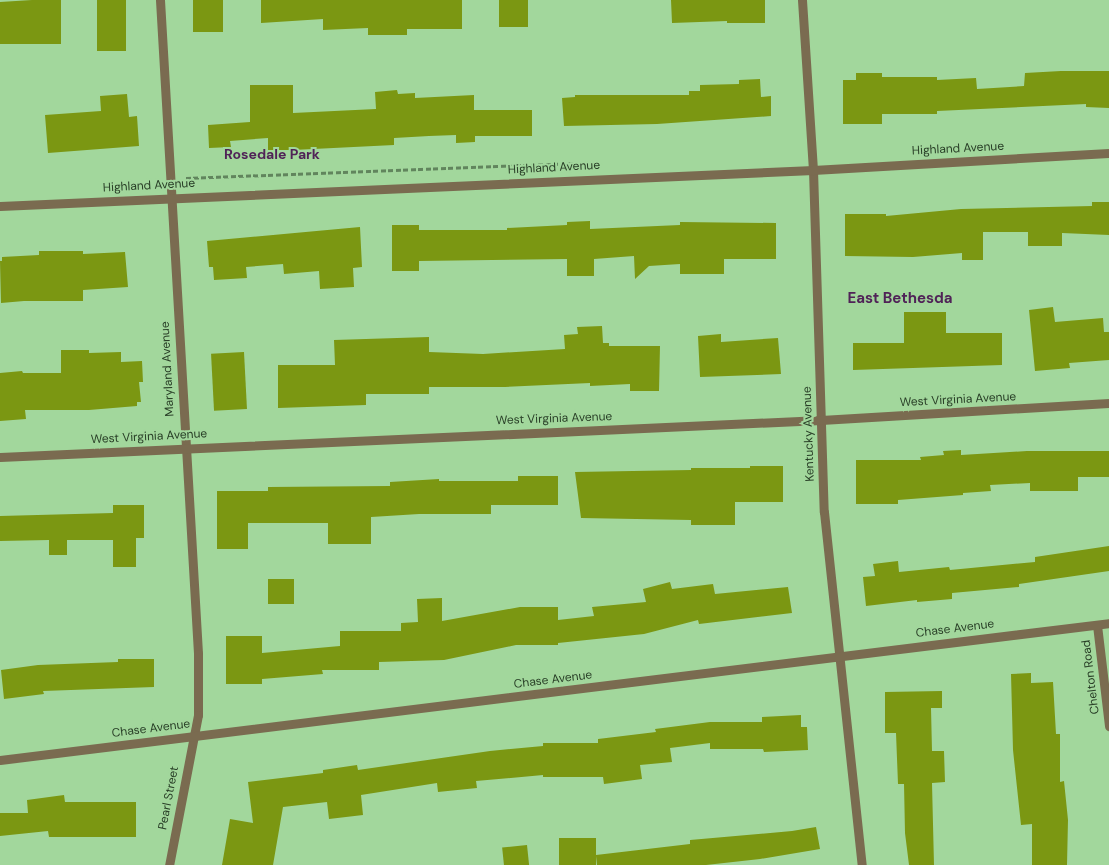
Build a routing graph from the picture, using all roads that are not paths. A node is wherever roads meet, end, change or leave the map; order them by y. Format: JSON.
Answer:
{"nodes":[{"id":1,"x":160,"y":0,"type":"edge"},
{"id":2,"x":802,"y":0,"type":"edge"},
{"id":3,"x":1109,"y":153,"type":"edge"},
{"id":4,"x":813,"y":170,"type":"junction"},
{"id":5,"x":172,"y":198,"type":"junction"},
{"id":6,"x":0,"y":206,"type":"edge"},
{"id":7,"x":1109,"y":403,"type":"edge"},
{"id":8,"x":821,"y":420,"type":"junction"},
{"id":9,"x":185,"y":448,"type":"junction"},
{"id":10,"x":0,"y":457,"type":"edge"},
{"id":11,"x":1109,"y":623,"type":"edge"},
{"id":12,"x":1097,"y":624,"type":"junction"},
{"id":13,"x":838,"y":656,"type":"junction"},
{"id":14,"x":1109,"y":726,"type":"edge"},
{"id":15,"x":195,"y":736,"type":"junction"},
{"id":16,"x":0,"y":760,"type":"edge"},
{"id":17,"x":169,"y":865,"type":"edge"},
{"id":18,"x":862,"y":865,"type":"edge"}],
"edges":[{"from":1,"to":5,"type":"street","name":"Maryland Avenue"},
{"from":2,"to":4,"type":"street","name":"Kentucky Avenue"},
{"from":3,"to":4,"type":"street","name":"Highland Avenue"},
{"from":4,"to":5,"type":"street","name":"Highland Avenue"},
{"from":4,"to":8,"type":"street","name":"Kentucky Avenue"},
{"from":5,"to":6,"type":"street","name":"Highland Avenue"},
{"from":5,"to":9,"type":"street","name":"Maryland Avenue"},
{"from":7,"to":8,"type":"street","name":"West Virginia Avenue"},
{"from":8,"to":9,"type":"street","name":"West Virginia Avenue"},
{"from":8,"to":13,"type":"street","name":"Kentucky Avenue"},
{"from":9,"to":10,"type":"street","name":"West Virginia Avenue"},
{"from":9,"to":15,"type":"street","name":"Maryland Avenue"},
{"from":11,"to":12,"type":"street","name":"Chase Avenue"},
{"from":12,"to":13,"type":"street","name":"Chase Avenue"},
{"from":12,"to":14,"type":"street","name":"Chelton Road"},
{"from":13,"to":15,"type":"street","name":"Chase Avenue"},
{"from":13,"to":18,"type":"street","name":"Kentucky Avenue"},
{"from":15,"to":16,"type":"street","name":"Chase Avenue"},
{"from":15,"to":17,"type":"street","name":"Pearl Street"}]}
